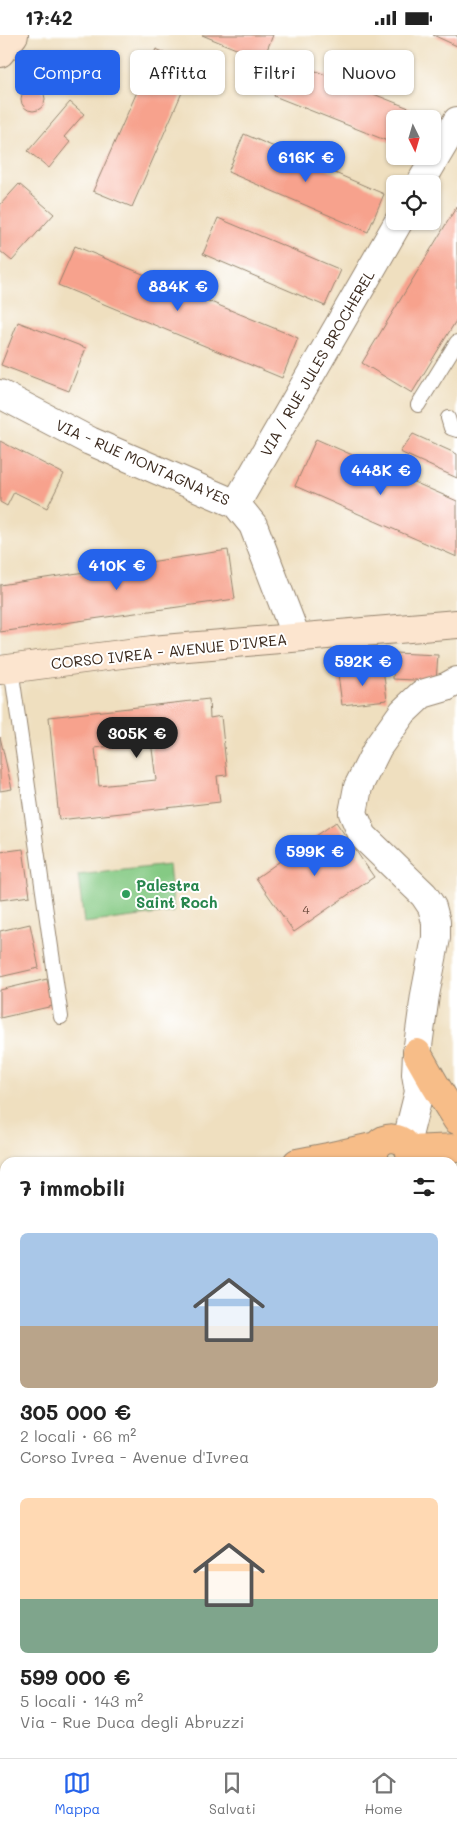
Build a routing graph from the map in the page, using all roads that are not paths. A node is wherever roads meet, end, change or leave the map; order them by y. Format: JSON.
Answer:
{"nodes":[{"id":1,"x":14,"y":35,"type":"edge"},
{"id":2,"x":0,"y":53,"type":"edge"},
{"id":3,"x":454,"y":132,"type":"edge"},
{"id":4,"x":426,"y":175,"type":"edge"},
{"id":5,"x":394,"y":230,"type":"edge"},
{"id":6,"x":457,"y":343,"type":"edge"},
{"id":7,"x":0,"y":394,"type":"edge"},
{"id":8,"x":418,"y":405,"type":"dead end"},
{"id":9,"x":448,"y":418,"type":"dead end"},
{"id":10,"x":457,"y":430,"type":"edge"},
{"id":11,"x":236,"y":504,"type":"junction"},
{"id":12,"x":457,"y":624,"type":"edge"},
{"id":13,"x":296,"y":637,"type":"junction"},
{"id":14,"x":6,"y":669,"type":"edge"},
{"id":15,"x":457,"y":681,"type":"edge"},
{"id":16,"x":60,"y":1017,"type":"dead end"},
{"id":17,"x":417,"y":1063,"type":"junction"},
{"id":18,"x":457,"y":1120,"type":"edge"},
{"id":19,"x":457,"y":1148,"type":"edge"},
{"id":20,"x":394,"y":1151,"type":"edge"},
{"id":21,"x":328,"y":1157,"type":"edge"}],
"edges":[{"from":1,"to":2,"type":"street"},
{"from":3,"to":4,"type":"street"},
{"from":5,"to":11,"type":"street","name":"VIA / RUE JULES BROCHEREL"},
{"from":6,"to":8,"type":"lane"},
{"from":7,"to":11,"type":"street","name":"VIA - RUE MONTAGNAYES"},
{"from":9,"to":10,"type":"lane"},
{"from":11,"to":13,"type":"street","name":"VIA - RUE MONTAGNAYES"},
{"from":12,"to":13,"type":"street","name":"CORSO IVREA - AVENUE D'IVREA"},
{"from":13,"to":14,"type":"street","name":"CORSO IVREA - AVENUE D'IVREA"},
{"from":14,"to":16,"type":"lane"},
{"from":15,"to":17,"type":"street"},
{"from":17,"to":18,"type":"main road"},
{"from":17,"to":20,"type":"street"},
{"from":19,"to":20,"type":"main road"},
{"from":20,"to":21,"type":"main road"}]}
